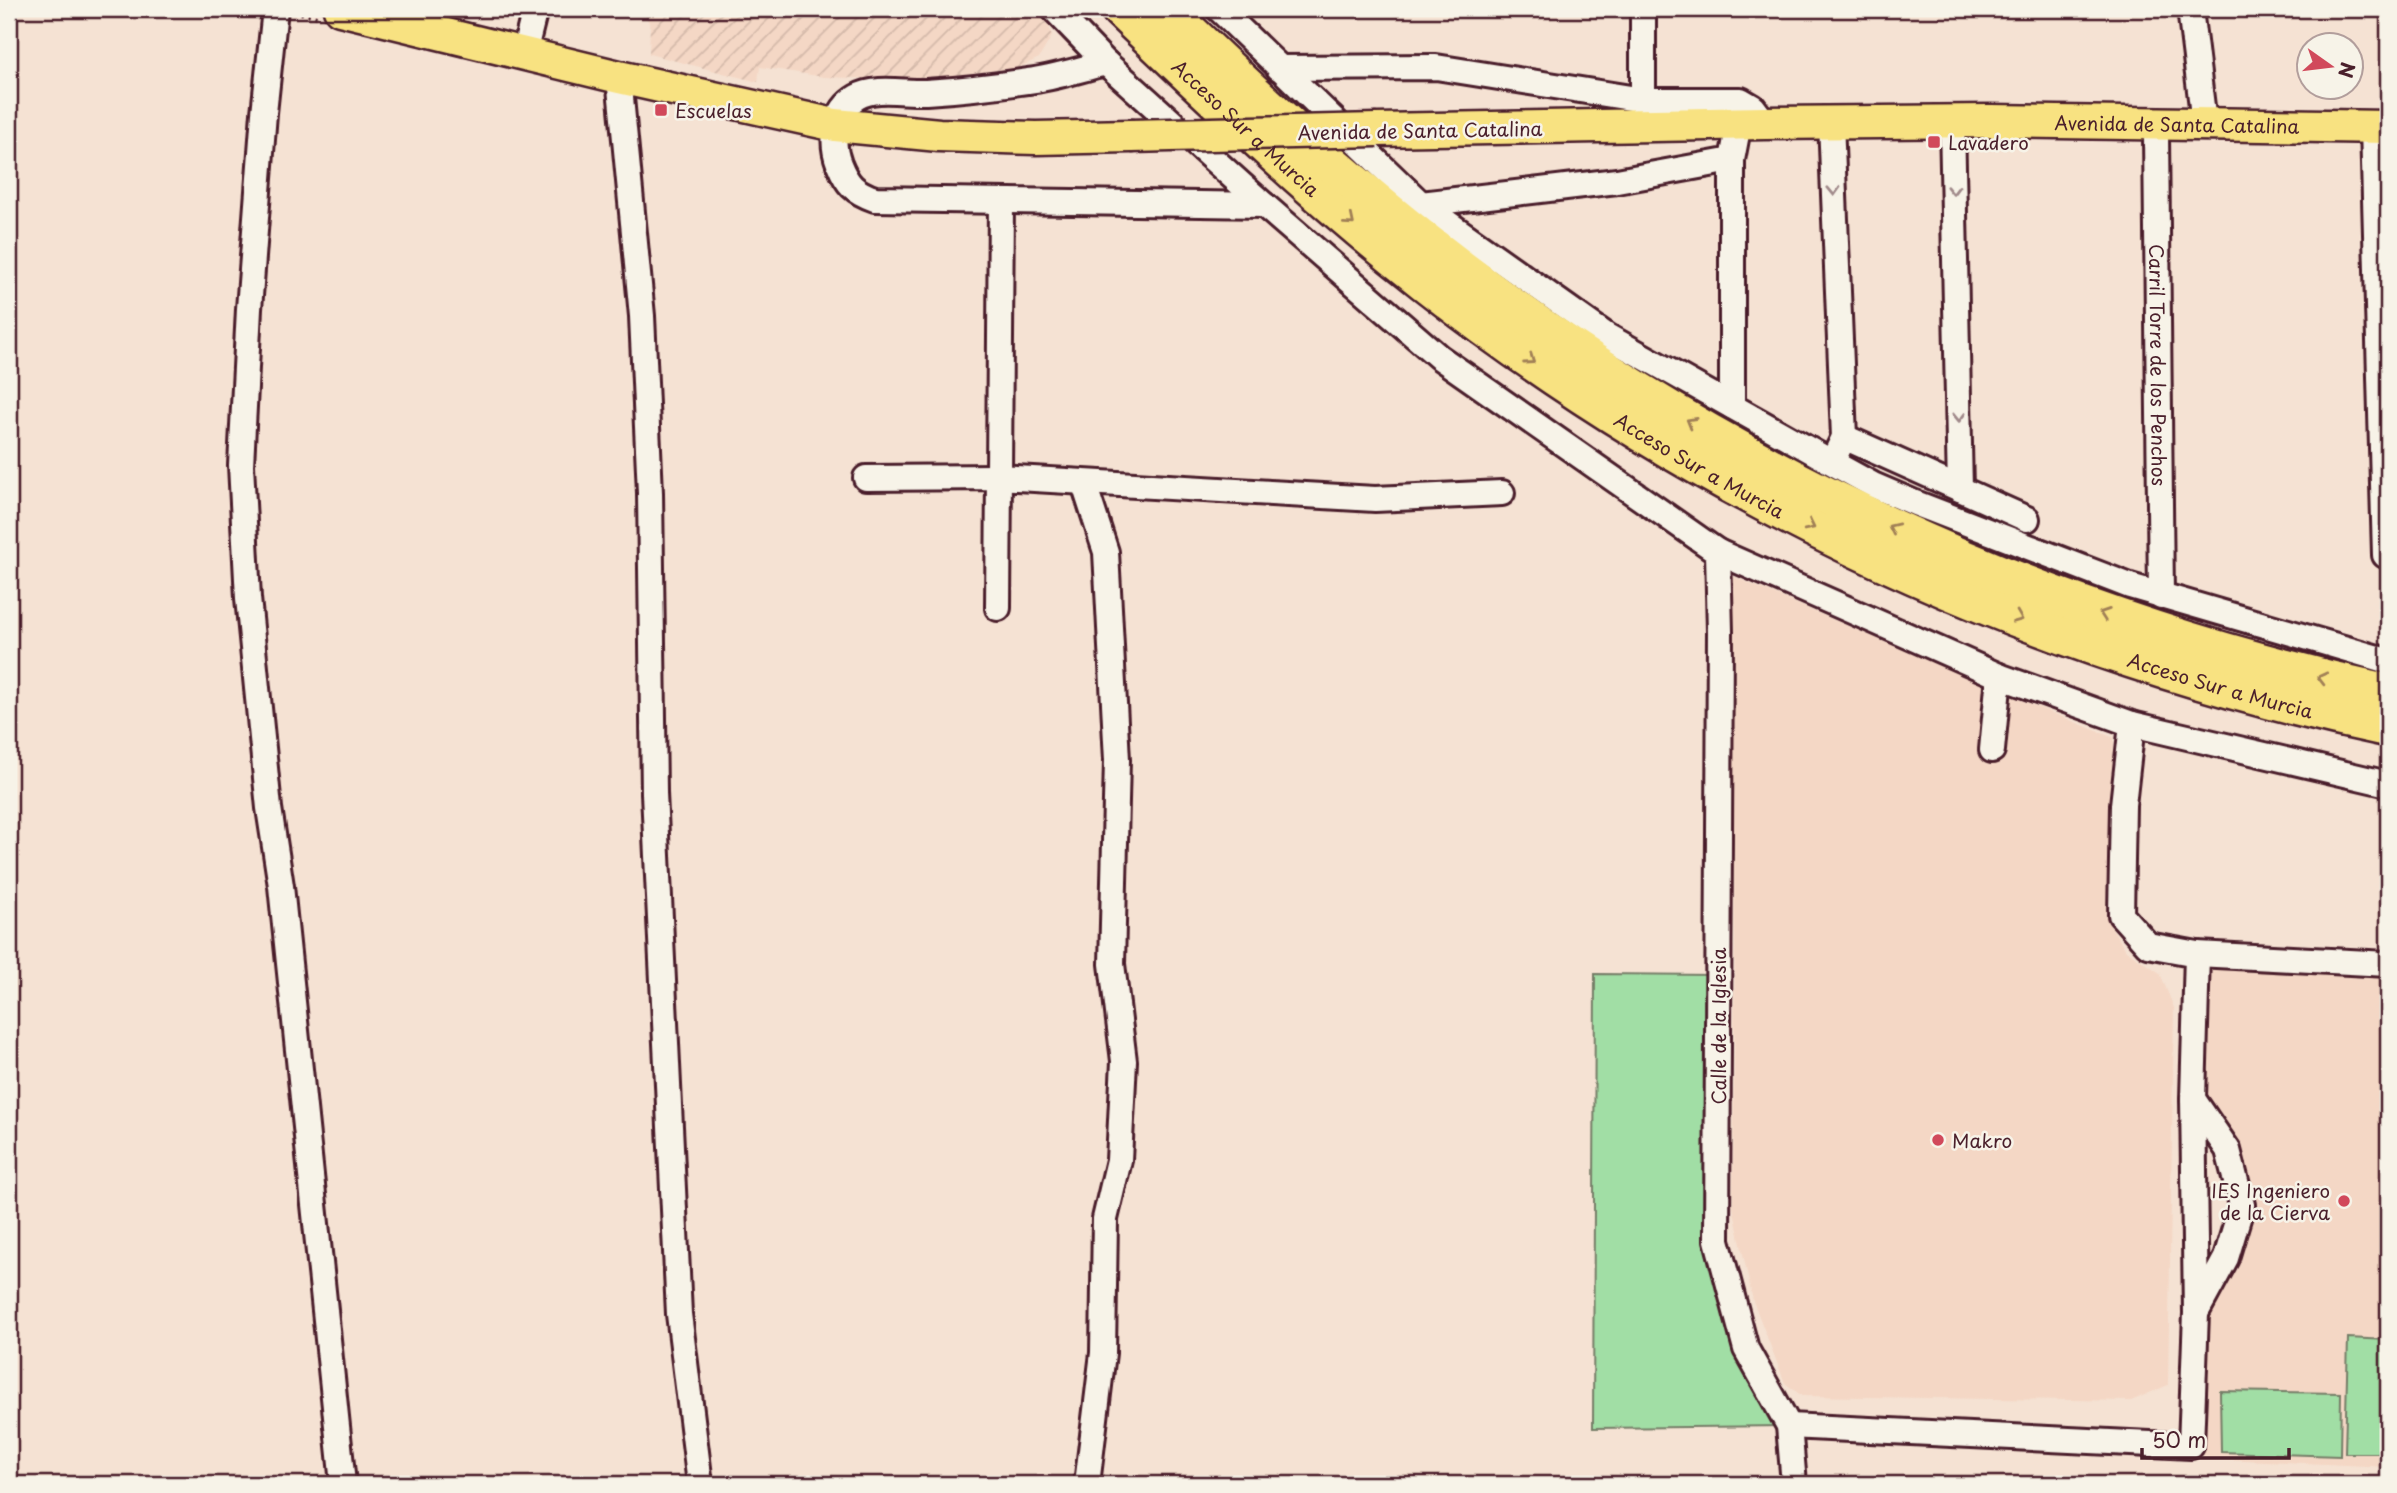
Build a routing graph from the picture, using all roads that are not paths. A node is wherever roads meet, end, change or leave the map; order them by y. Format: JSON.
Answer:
{"nodes":[{"id":1,"x":275,"y":9,"type":"edge"},
{"id":2,"x":340,"y":9,"type":"edge"},
{"id":3,"x":535,"y":9,"type":"edge"},
{"id":4,"x":1054,"y":9,"type":"edge"},
{"id":5,"x":1120,"y":9,"type":"edge"},
{"id":6,"x":1166,"y":9,"type":"edge"},
{"id":7,"x":1219,"y":9,"type":"edge"},
{"id":8,"x":1643,"y":9,"type":"edge"},
{"id":9,"x":2190,"y":9,"type":"edge"},
{"id":10,"x":524,"y":54,"type":"junction"},
{"id":11,"x":1106,"y":63,"type":"junction"},
{"id":12,"x":1279,"y":68,"type":"junction"},
{"id":13,"x":619,"y":77,"type":"junction"},
{"id":14,"x":1643,"y":100,"type":"junction"},
{"id":15,"x":1831,"y":122,"type":"junction"},
{"id":16,"x":1952,"y":122,"type":"junction"},
{"id":17,"x":1752,"y":123,"type":"junction"},
{"id":18,"x":2204,"y":123,"type":"junction"},
{"id":19,"x":835,"y":125,"type":"junction"},
{"id":20,"x":2381,"y":127,"type":"edge"},
{"id":21,"x":2156,"y":136,"type":"dead end"},
{"id":22,"x":1732,"y":160,"type":"junction"},
{"id":23,"x":1001,"y":202,"type":"junction"},
{"id":24,"x":1421,"y":204,"type":"junction"},
{"id":25,"x":1264,"y":205,"type":"junction"},
{"id":26,"x":1732,"y":405,"type":"junction"},
{"id":27,"x":1844,"y":437,"type":"junction"},
{"id":28,"x":1833,"y":463,"type":"junction"},
{"id":29,"x":1927,"y":474,"type":"junction"},
{"id":30,"x":999,"y":477,"type":"junction"},
{"id":31,"x":866,"y":478,"type":"dead end"},
{"id":32,"x":1084,"y":484,"type":"junction"},
{"id":33,"x":1961,"y":489,"type":"junction"},
{"id":34,"x":1502,"y":493,"type":"dead end"},
{"id":35,"x":1915,"y":503,"type":"junction"},
{"id":36,"x":2027,"y":519,"type":"dead end"},
{"id":37,"x":1718,"y":552,"type":"junction"},
{"id":38,"x":2385,"y":555,"type":"dead end"},
{"id":39,"x":2161,"y":596,"type":"junction"},
{"id":40,"x":998,"y":608,"type":"dead end"},
{"id":41,"x":2388,"y":662,"type":"edge"},
{"id":42,"x":1999,"y":677,"type":"junction"},
{"id":43,"x":2388,"y":693,"type":"edge"},
{"id":44,"x":2132,"y":724,"type":"junction"},
{"id":45,"x":2388,"y":728,"type":"edge"},
{"id":46,"x":1992,"y":750,"type":"dead end"},
{"id":47,"x":2388,"y":783,"type":"edge"},
{"id":48,"x":2197,"y":954,"type":"junction"},
{"id":49,"x":2388,"y":964,"type":"edge"},
{"id":50,"x":2193,"y":1099,"type":"junction"},
{"id":51,"x":2196,"y":1313,"type":"junction"},
{"id":52,"x":1789,"y":1426,"type":"junction"},
{"id":53,"x":343,"y":1484,"type":"edge"},
{"id":54,"x":701,"y":1484,"type":"edge"},
{"id":55,"x":1087,"y":1484,"type":"edge"},
{"id":56,"x":1794,"y":1484,"type":"edge"}],
"edges":[{"from":1,"to":53,"type":"street"},
{"from":2,"to":10,"type":"main road","name":"Avenida de Santa Catalina"},
{"from":3,"to":10,"type":"street"},
{"from":4,"to":11,"type":"street"},
{"from":5,"to":45,"type":"highway","name":"Acceso Sur a Murcia","one_way":true},
{"from":43,"to":6,"type":"highway","name":"Acceso Sur a Murcia","one_way":true},
{"from":7,"to":12,"type":"street"},
{"from":8,"to":14,"type":"street"},
{"from":9,"to":18,"type":"street"},
{"from":10,"to":13,"type":"main road","name":"Avenida de Santa Catalina"},
{"from":11,"to":19,"type":"street"},
{"from":11,"to":25,"type":"street"},
{"from":12,"to":14,"type":"street"},
{"from":12,"to":24,"type":"street"},
{"from":13,"to":19,"type":"main road","name":"Avenida de Santa Catalina"},
{"from":13,"to":54,"type":"street"},
{"from":14,"to":17,"type":"street"},
{"from":15,"to":16,"type":"main road","name":"Avenida de Santa Catalina"},
{"from":15,"to":17,"type":"main road","name":"Avenida de Santa Catalina"},
{"from":15,"to":27,"type":"street","one_way":true},
{"from":16,"to":18,"type":"main road","name":"Avenida de Santa Catalina"},
{"from":16,"to":33,"type":"street","one_way":true},
{"from":17,"to":19,"type":"main road","name":"Avenida de Santa Catalina","bridge":true},
{"from":17,"to":22,"type":"street"},
{"from":18,"to":20,"type":"main road","name":"Avenida de Santa Catalina"},
{"from":19,"to":23,"type":"street"},
{"from":20,"to":38,"type":"street"},
{"from":21,"to":39,"type":"street","name":"Carril Torre de los Penchos"},
{"from":22,"to":24,"type":"street"},
{"from":22,"to":26,"type":"street"},
{"from":23,"to":25,"type":"street"},
{"from":23,"to":30,"type":"street"},
{"from":24,"to":26,"type":"street"},
{"from":25,"to":37,"type":"street"},
{"from":26,"to":28,"type":"street"},
{"from":27,"to":28,"type":"street"},
{"from":27,"to":29,"type":"street"},
{"from":28,"to":35,"type":"street"},
{"from":29,"to":33,"type":"street"},
{"from":29,"to":35,"type":"street"},
{"from":30,"to":31,"type":"street"},
{"from":30,"to":32,"type":"street"},
{"from":30,"to":40,"type":"street"},
{"from":32,"to":34,"type":"street"},
{"from":32,"to":55,"type":"street"},
{"from":33,"to":36,"type":"street"},
{"from":35,"to":39,"type":"street"},
{"from":37,"to":42,"type":"street"},
{"from":37,"to":52,"type":"street","name":"Calle de la Iglesia"},
{"from":39,"to":41,"type":"street"},
{"from":42,"to":44,"type":"street"},
{"from":42,"to":46,"type":"street"},
{"from":44,"to":47,"type":"street"},
{"from":44,"to":48,"type":"street"},
{"from":48,"to":49,"type":"street"},
{"from":48,"to":50,"type":"street"},
{"from":50,"to":51,"type":"street"},
{"from":50,"to":51,"type":"street"},
{"from":51,"to":52,"type":"street"},
{"from":52,"to":56,"type":"street","name":"Calle de la Iglesia"}]}
